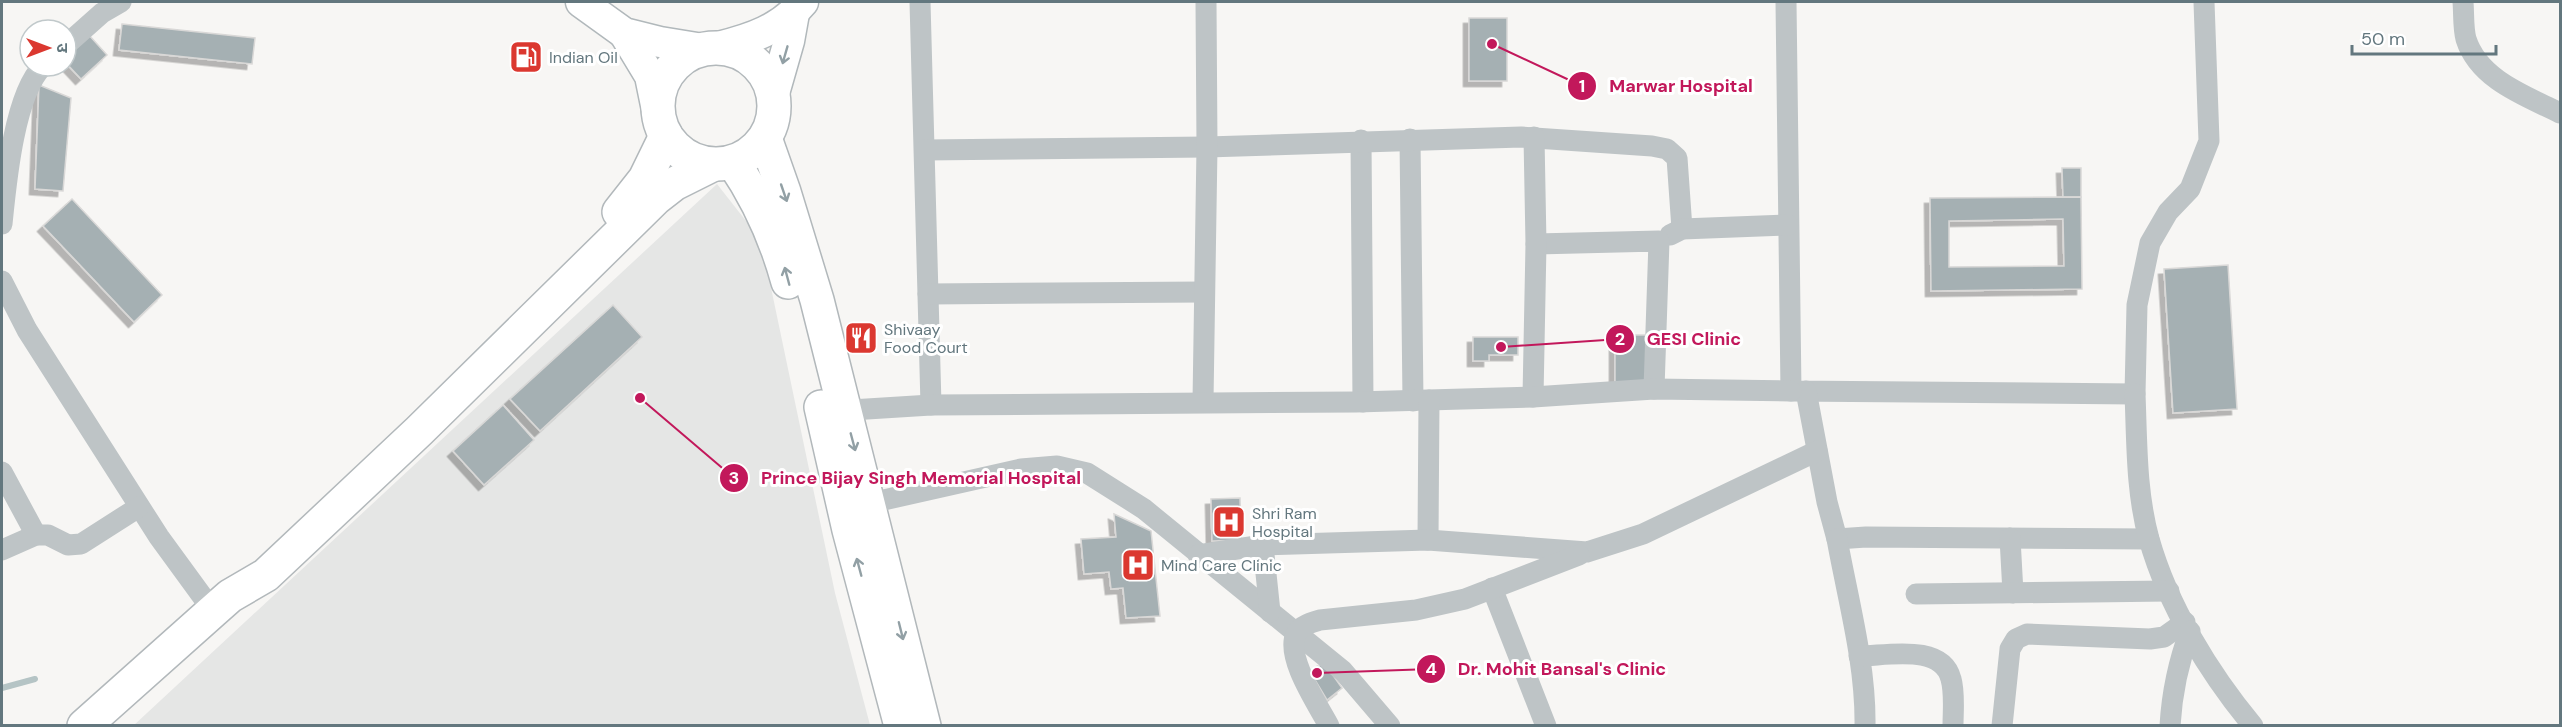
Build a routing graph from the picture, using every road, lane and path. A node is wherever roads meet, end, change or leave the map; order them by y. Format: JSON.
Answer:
{"nodes":[{"id":1,"x":121,"y":2,"type":"edge"},
{"id":2,"x":581,"y":2,"type":"edge"},
{"id":3,"x":921,"y":2,"type":"edge"},
{"id":4,"x":1206,"y":2,"type":"edge"},
{"id":5,"x":1786,"y":2,"type":"edge"},
{"id":6,"x":2204,"y":2,"type":"edge"},
{"id":7,"x":2463,"y":2,"type":"edge"},
{"id":8,"x":799,"y":5,"type":"edge"},
{"id":9,"x":624,"y":33,"type":"junction"},
{"id":10,"x":78,"y":35,"type":"edge"},
{"id":11,"x":711,"y":48,"type":"junction"},
{"id":12,"x":35,"y":78,"type":"edge"},
{"id":13,"x":773,"y":96,"type":"junction"},
{"id":14,"x":2560,"y":113,"type":"edge"},
{"id":15,"x":662,"y":126,"type":"junction"},
{"id":16,"x":1534,"y":137,"type":"junction"},
{"id":17,"x":765,"y":138,"type":"junction"},
{"id":18,"x":1410,"y":139,"type":"junction"},
{"id":19,"x":1361,"y":140,"type":"junction"},
{"id":20,"x":1207,"y":147,"type":"junction"},
{"id":21,"x":925,"y":150,"type":"junction"},
{"id":22,"x":722,"y":163,"type":"junction"},
{"id":23,"x":2,"y":224,"type":"edge"},
{"id":24,"x":1788,"y":225,"type":"junction"},
{"id":25,"x":1682,"y":229,"type":"junction"},
{"id":26,"x":1659,"y":241,"type":"junction"},
{"id":27,"x":1536,"y":244,"type":"junction"},
{"id":28,"x":2,"y":281,"type":"edge"},
{"id":29,"x":1204,"y":292,"type":"junction"},
{"id":30,"x":928,"y":294,"type":"junction"},
{"id":31,"x":1654,"y":389,"type":"junction"},
{"id":32,"x":1798,"y":391,"type":"junction"},
{"id":33,"x":2135,"y":394,"type":"junction"},
{"id":34,"x":1533,"y":397,"type":"junction"},
{"id":35,"x":1421,"y":400,"type":"junction"},
{"id":36,"x":1203,"y":401,"type":"junction"},
{"id":37,"x":1363,"y":402,"type":"junction"},
{"id":38,"x":931,"y":405,"type":"junction"},
{"id":39,"x":834,"y":411,"type":"junction"},
{"id":40,"x":1817,"y":451,"type":"junction"},
{"id":41,"x":2,"y":472,"type":"edge"},
{"id":42,"x":857,"y":506,"type":"junction"},
{"id":43,"x":139,"y":507,"type":"junction"},
{"id":44,"x":36,"y":535,"type":"junction"},
{"id":45,"x":2010,"y":538,"type":"junction"},
{"id":46,"x":2149,"y":538,"type":"junction"},
{"id":47,"x":1837,"y":539,"type":"junction"},
{"id":48,"x":1428,"y":540,"type":"junction"},
{"id":49,"x":1263,"y":545,"type":"junction"},
{"id":50,"x":2,"y":550,"type":"edge"},
{"id":51,"x":1587,"y":552,"type":"junction"},
{"id":52,"x":1198,"y":555,"type":"junction"},
{"id":53,"x":1492,"y":588,"type":"junction"},
{"id":54,"x":2169,"y":591,"type":"junction"},
{"id":55,"x":2013,"y":593,"type":"junction"},
{"id":56,"x":1916,"y":594,"type":"dead end"},
{"id":57,"x":221,"y":604,"type":"junction"},
{"id":58,"x":1270,"y":612,"type":"junction"},
{"id":59,"x":2187,"y":626,"type":"junction"},
{"id":60,"x":1296,"y":633,"type":"junction"},
{"id":61,"x":1859,"y":656,"type":"junction"},
{"id":62,"x":97,"y":713,"type":"edge"},
{"id":63,"x":901,"y":726,"type":"edge"},
{"id":64,"x":924,"y":726,"type":"edge"},
{"id":65,"x":1329,"y":726,"type":"edge"},
{"id":66,"x":1390,"y":726,"type":"edge"},
{"id":67,"x":1546,"y":726,"type":"edge"},
{"id":68,"x":1865,"y":726,"type":"edge"},
{"id":69,"x":1953,"y":726,"type":"edge"},
{"id":70,"x":2002,"y":726,"type":"edge"},
{"id":71,"x":2170,"y":726,"type":"edge"},
{"id":72,"x":2253,"y":726,"type":"edge"}],
"edges":[{"from":1,"to":10,"type":"street"},
{"from":2,"to":9,"type":"street"},
{"from":3,"to":21,"type":"street"},
{"from":4,"to":20,"type":"street"},
{"from":5,"to":24,"type":"street"},
{"from":6,"to":33,"type":"street"},
{"from":7,"to":14,"type":"street"},
{"from":8,"to":11,"type":"street"},
{"from":8,"to":13,"type":"street","one_way":true},
{"from":9,"to":11,"type":"street"},
{"from":9,"to":15,"type":"street"},
{"from":11,"to":13,"type":"main road"},
{"from":11,"to":15,"type":"main road"},
{"from":12,"to":23,"type":"street"},
{"from":13,"to":17,"type":"main road"},
{"from":15,"to":22,"type":"main road"},
{"from":15,"to":57,"type":"main road"},
{"from":16,"to":18,"type":"street"},
{"from":16,"to":25,"type":"street"},
{"from":16,"to":27,"type":"street"},
{"from":17,"to":22,"type":"main road"},
{"from":17,"to":39,"type":"main road","one_way":true},
{"from":18,"to":19,"type":"street"},
{"from":18,"to":35,"type":"street"},
{"from":19,"to":20,"type":"street"},
{"from":19,"to":37,"type":"street"},
{"from":20,"to":21,"type":"street"},
{"from":20,"to":29,"type":"street"},
{"from":21,"to":30,"type":"street"},
{"from":39,"to":22,"type":"main road","one_way":true},
{"from":22,"to":57,"type":"main road"},
{"from":24,"to":25,"type":"street"},
{"from":24,"to":32,"type":"street"},
{"from":25,"to":26,"type":"street"},
{"from":26,"to":27,"type":"street"},
{"from":26,"to":31,"type":"street"},
{"from":27,"to":34,"type":"street"},
{"from":28,"to":43,"type":"street"},
{"from":29,"to":30,"type":"street"},
{"from":29,"to":36,"type":"street"},
{"from":30,"to":38,"type":"street"},
{"from":31,"to":32,"type":"street"},
{"from":31,"to":34,"type":"street"},
{"from":32,"to":33,"type":"street"},
{"from":32,"to":40,"type":"street"},
{"from":33,"to":46,"type":"street"},
{"from":34,"to":35,"type":"street"},
{"from":35,"to":37,"type":"street"},
{"from":35,"to":48,"type":"street"},
{"from":36,"to":37,"type":"street"},
{"from":36,"to":38,"type":"street"},
{"from":38,"to":39,"type":"street"},
{"from":39,"to":42,"type":"main road"},
{"from":40,"to":47,"type":"street"},
{"from":40,"to":51,"type":"street"},
{"from":41,"to":44,"type":"street"},
{"from":42,"to":52,"type":"street"},
{"from":63,"to":42,"type":"main road","one_way":true},
{"from":42,"to":64,"type":"main road","one_way":true},
{"from":43,"to":44,"type":"street"},
{"from":43,"to":57,"type":"street"},
{"from":44,"to":50,"type":"street"},
{"from":45,"to":46,"type":"street"},
{"from":45,"to":47,"type":"street"},
{"from":45,"to":55,"type":"street"},
{"from":46,"to":54,"type":"street"},
{"from":47,"to":61,"type":"street"},
{"from":48,"to":49,"type":"street"},
{"from":48,"to":51,"type":"street"},
{"from":49,"to":52,"type":"street"},
{"from":49,"to":58,"type":"street"},
{"from":51,"to":53,"type":"street"},
{"from":52,"to":58,"type":"street"},
{"from":53,"to":60,"type":"street"},
{"from":53,"to":67,"type":"street"},
{"from":54,"to":55,"type":"street"},
{"from":54,"to":59,"type":"street"},
{"from":55,"to":56,"type":"street"},
{"from":57,"to":62,"type":"main road"},
{"from":58,"to":60,"type":"street"},
{"from":59,"to":70,"type":"street"},
{"from":59,"to":71,"type":"street"},
{"from":59,"to":72,"type":"street"},
{"from":60,"to":65,"type":"street"},
{"from":60,"to":66,"type":"street"},
{"from":61,"to":68,"type":"street"},
{"from":61,"to":69,"type":"street"}]}
